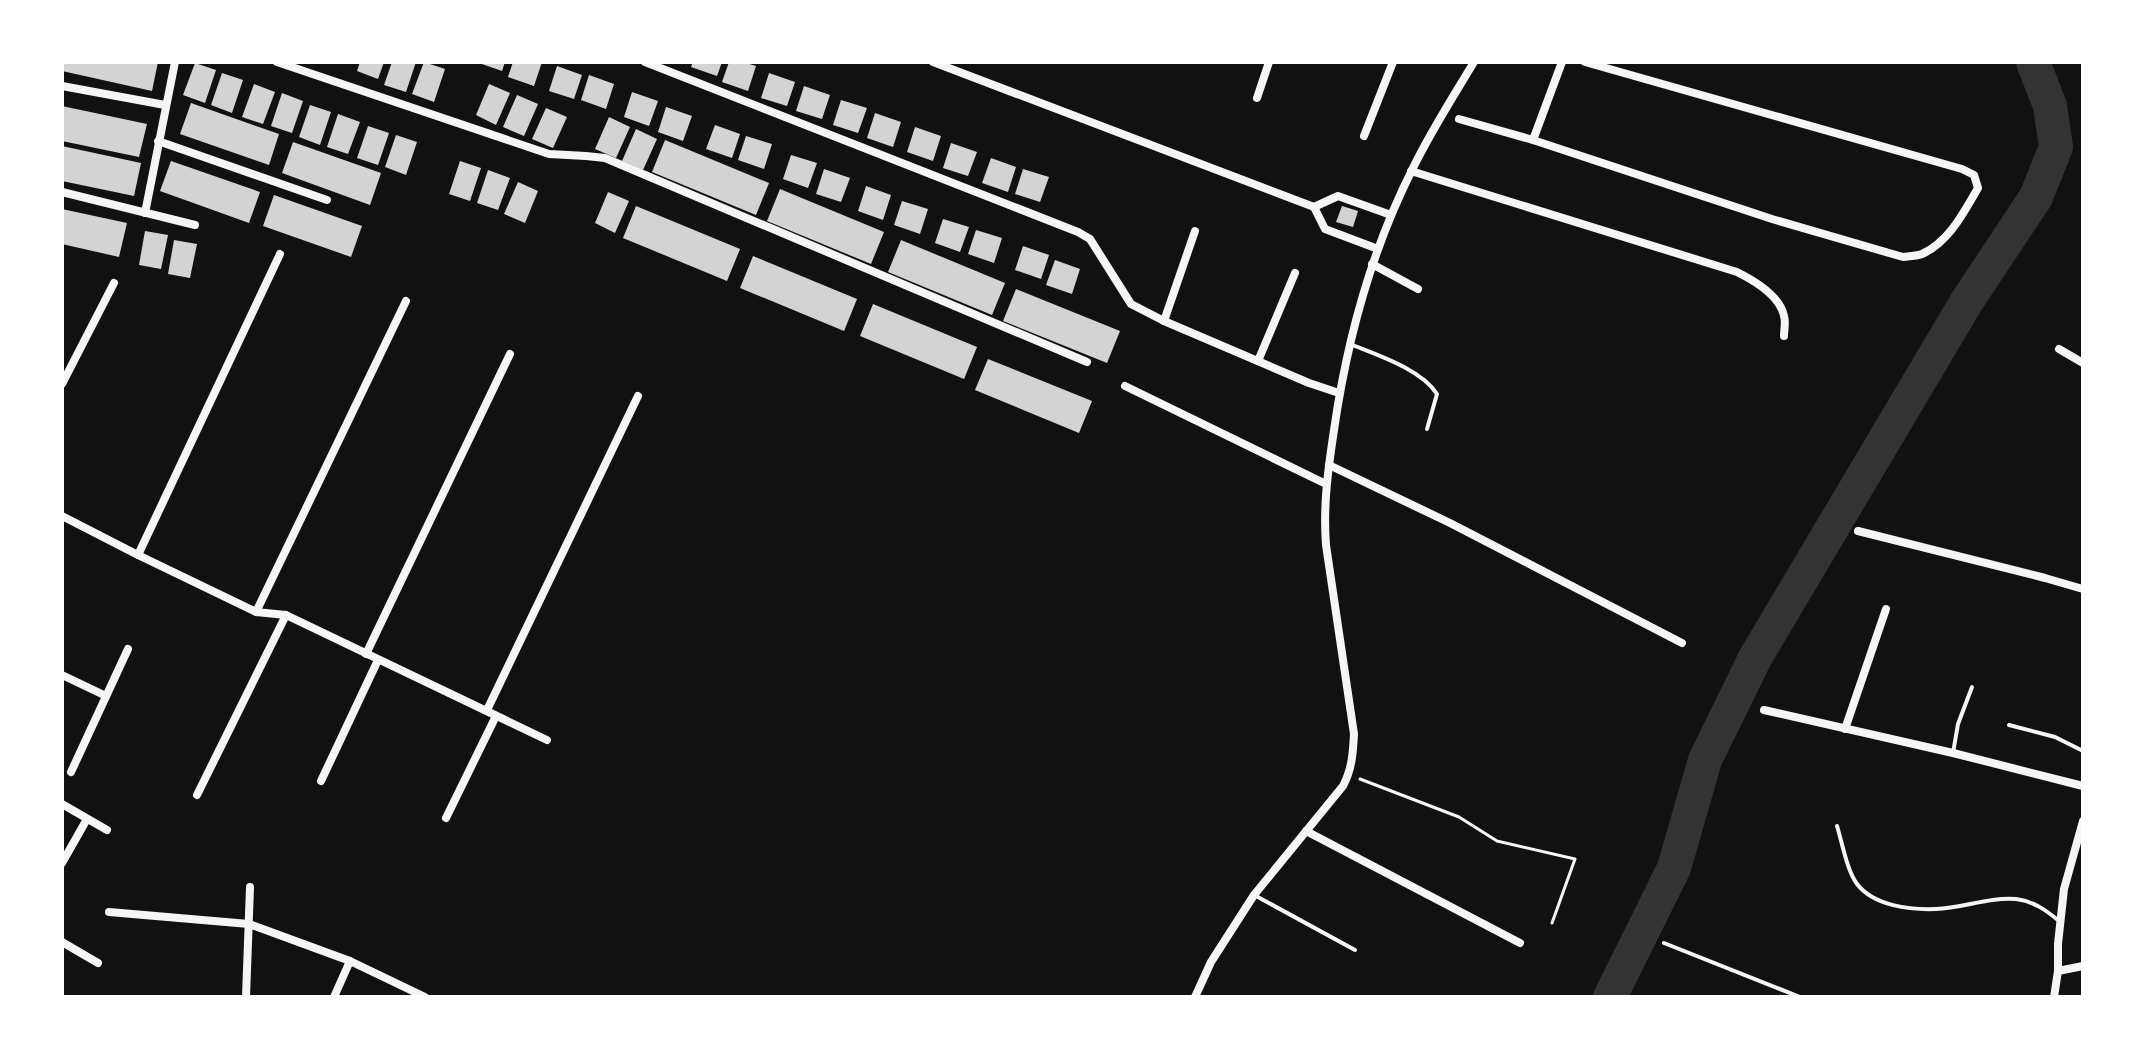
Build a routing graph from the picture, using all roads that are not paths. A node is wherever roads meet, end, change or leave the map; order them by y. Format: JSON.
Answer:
{"nodes":[{"id":1,"x":175,"y":62,"type":"edge"},
{"id":2,"x":277,"y":62,"type":"edge"},
{"id":3,"x":645,"y":62,"type":"edge"},
{"id":4,"x":933,"y":62,"type":"edge"},
{"id":5,"x":1269,"y":62,"type":"edge"},
{"id":6,"x":1393,"y":62,"type":"edge"},
{"id":7,"x":1474,"y":62,"type":"edge"},
{"id":8,"x":1562,"y":62,"type":"edge"},
{"id":9,"x":1585,"y":62,"type":"edge"},
{"id":10,"x":656,"y":64,"type":"edge"},
{"id":11,"x":62,"y":86,"type":"edge"},
{"id":12,"x":1257,"y":98,"type":"dead end"},
{"id":13,"x":165,"y":105,"type":"junction"},
{"id":14,"x":1459,"y":119,"type":"dead end"},
{"id":15,"x":1364,"y":136,"type":"dead end"},
{"id":16,"x":1533,"y":140,"type":"junction"},
{"id":17,"x":158,"y":141,"type":"junction"},
{"id":18,"x":1411,"y":171,"type":"junction"},
{"id":19,"x":62,"y":192,"type":"edge"},
{"id":20,"x":327,"y":200,"type":"dead end"},
{"id":21,"x":1314,"y":207,"type":"junction"},
{"id":22,"x":145,"y":213,"type":"junction"},
{"id":23,"x":1391,"y":215,"type":"junction"},
{"id":24,"x":195,"y":225,"type":"dead end"},
{"id":25,"x":1195,"y":231,"type":"dead end"},
{"id":26,"x":1378,"y":249,"type":"junction"},
{"id":27,"x":280,"y":254,"type":"dead end"},
{"id":28,"x":1372,"y":264,"type":"junction"},
{"id":29,"x":1295,"y":273,"type":"dead end"},
{"id":30,"x":114,"y":283,"type":"dead end"},
{"id":31,"x":1418,"y":289,"type":"dead end"},
{"id":32,"x":406,"y":301,"type":"dead end"},
{"id":33,"x":1164,"y":321,"type":"junction"},
{"id":34,"x":1784,"y":336,"type":"dead end"},
{"id":35,"x":1350,"y":344,"type":"junction"},
{"id":36,"x":2059,"y":349,"type":"dead end"},
{"id":37,"x":510,"y":354,"type":"dead end"},
{"id":38,"x":1258,"y":361,"type":"junction"},
{"id":39,"x":1087,"y":362,"type":"dead end"},
{"id":40,"x":2083,"y":363,"type":"edge"},
{"id":41,"x":62,"y":384,"type":"edge"},
{"id":42,"x":1125,"y":386,"type":"dead end"},
{"id":43,"x":1339,"y":393,"type":"junction"},
{"id":44,"x":638,"y":396,"type":"dead end"},
{"id":45,"x":1427,"y":429,"type":"dead end"},
{"id":46,"x":1329,"y":465,"type":"junction"},
{"id":47,"x":1326,"y":484,"type":"junction"},
{"id":48,"x":62,"y":516,"type":"edge"},
{"id":49,"x":1858,"y":531,"type":"dead end"},
{"id":50,"x":138,"y":555,"type":"junction"},
{"id":51,"x":2083,"y":589,"type":"edge"},
{"id":52,"x":1886,"y":609,"type":"dead end"},
{"id":53,"x":256,"y":612,"type":"junction"},
{"id":54,"x":286,"y":615,"type":"junction"},
{"id":55,"x":1682,"y":643,"type":"dead end"},
{"id":56,"x":128,"y":649,"type":"dead end"},
{"id":57,"x":366,"y":654,"type":"junction"},
{"id":58,"x":378,"y":660,"type":"junction"},
{"id":59,"x":62,"y":675,"type":"edge"},
{"id":60,"x":1972,"y":687,"type":"dead end"},
{"id":61,"x":106,"y":696,"type":"junction"},
{"id":62,"x":487,"y":710,"type":"junction"},
{"id":63,"x":1764,"y":710,"type":"dead end"},
{"id":64,"x":496,"y":716,"type":"junction"},
{"id":65,"x":2009,"y":725,"type":"dead end"},
{"id":66,"x":1845,"y":729,"type":"junction"},
{"id":67,"x":547,"y":740,"type":"dead end"},
{"id":68,"x":2083,"y":751,"type":"edge"},
{"id":69,"x":1953,"y":753,"type":"junction"},
{"id":70,"x":71,"y":772,"type":"dead end"},
{"id":71,"x":321,"y":781,"type":"dead end"},
{"id":72,"x":2083,"y":786,"type":"edge"},
{"id":73,"x":197,"y":795,"type":"dead end"},
{"id":74,"x":62,"y":804,"type":"edge"},
{"id":75,"x":446,"y":818,"type":"dead end"},
{"id":76,"x":87,"y":819,"type":"junction"},
{"id":77,"x":2083,"y":821,"type":"edge"},
{"id":78,"x":1837,"y":826,"type":"dead end"},
{"id":79,"x":107,"y":830,"type":"dead end"},
{"id":80,"x":1306,"y":831,"type":"junction"},
{"id":81,"x":62,"y":863,"type":"edge"},
{"id":82,"x":250,"y":887,"type":"dead end"},
{"id":83,"x":1254,"y":895,"type":"junction"},
{"id":84,"x":109,"y":912,"type":"dead end"},
{"id":85,"x":2060,"y":922,"type":"junction"},
{"id":86,"x":249,"y":924,"type":"junction"},
{"id":87,"x":62,"y":942,"type":"edge"},
{"id":88,"x":1520,"y":943,"type":"dead end"},
{"id":89,"x":1664,"y":943,"type":"dead end"},
{"id":90,"x":1355,"y":950,"type":"dead end"},
{"id":91,"x":350,"y":961,"type":"junction"},
{"id":92,"x":98,"y":963,"type":"dead end"},
{"id":93,"x":2083,"y":966,"type":"edge"},
{"id":94,"x":2058,"y":971,"type":"junction"},
{"id":95,"x":246,"y":997,"type":"edge"},
{"id":96,"x":334,"y":997,"type":"edge"},
{"id":97,"x":425,"y":997,"type":"edge"},
{"id":98,"x":1195,"y":997,"type":"edge"},
{"id":99,"x":1800,"y":997,"type":"edge"},
{"id":100,"x":2054,"y":997,"type":"edge"}],
"edges":[{"from":1,"to":13,"type":"street"},
{"from":2,"to":39,"type":"street"},
{"from":3,"to":10,"type":"street"},
{"from":4,"to":21,"type":"street"},
{"from":5,"to":12,"type":"street"},
{"from":6,"to":15,"type":"street"},
{"from":7,"to":18,"type":"street"},
{"from":8,"to":16,"type":"street"},
{"from":9,"to":16,"type":"street"},
{"from":10,"to":33,"type":"street"},
{"from":11,"to":13,"type":"street"},
{"from":13,"to":17,"type":"street"},
{"from":14,"to":16,"type":"street"},
{"from":17,"to":20,"type":"street"},
{"from":17,"to":22,"type":"street"},
{"from":18,"to":23,"type":"street"},
{"from":18,"to":34,"type":"street"},
{"from":19,"to":22,"type":"street"},
{"from":21,"to":23,"type":"street"},
{"from":21,"to":26,"type":"street"},
{"from":22,"to":24,"type":"street"},
{"from":23,"to":26,"type":"street"},
{"from":25,"to":33,"type":"street"},
{"from":26,"to":28,"type":"street"},
{"from":27,"to":50,"type":"street"},
{"from":28,"to":31,"type":"street"},
{"from":28,"to":35,"type":"street"},
{"from":29,"to":38,"type":"street"},
{"from":30,"to":41,"type":"street"},
{"from":32,"to":53,"type":"street"},
{"from":33,"to":38,"type":"street"},
{"from":35,"to":43,"type":"street"},
{"from":35,"to":45,"type":"lane"},
{"from":36,"to":40,"type":"street"},
{"from":37,"to":57,"type":"street"},
{"from":38,"to":43,"type":"street"},
{"from":42,"to":47,"type":"street"},
{"from":43,"to":46,"type":"street"},
{"from":44,"to":62,"type":"street"},
{"from":46,"to":47,"type":"street"},
{"from":46,"to":55,"type":"street"},
{"from":47,"to":80,"type":"street"},
{"from":48,"to":50,"type":"street"},
{"from":49,"to":51,"type":"street"},
{"from":50,"to":53,"type":"street"},
{"from":52,"to":66,"type":"street"},
{"from":53,"to":54,"type":"street"},
{"from":54,"to":57,"type":"street"},
{"from":54,"to":73,"type":"street"},
{"from":56,"to":61,"type":"street"},
{"from":57,"to":58,"type":"street"},
{"from":58,"to":62,"type":"street"},
{"from":58,"to":71,"type":"street"},
{"from":59,"to":61,"type":"street"},
{"from":60,"to":69,"type":"lane"},
{"from":61,"to":70,"type":"street"},
{"from":62,"to":64,"type":"street"},
{"from":63,"to":66,"type":"street"},
{"from":64,"to":67,"type":"street"},
{"from":64,"to":75,"type":"street"},
{"from":65,"to":68,"type":"lane"},
{"from":66,"to":69,"type":"street"},
{"from":69,"to":72,"type":"street"},
{"from":74,"to":76,"type":"street"},
{"from":76,"to":79,"type":"street"},
{"from":76,"to":81,"type":"street"},
{"from":77,"to":85,"type":"street"},
{"from":78,"to":85,"type":"lane"},
{"from":80,"to":83,"type":"street"},
{"from":80,"to":88,"type":"street"},
{"from":82,"to":86,"type":"street"},
{"from":83,"to":90,"type":"lane"},
{"from":83,"to":98,"type":"street"},
{"from":84,"to":86,"type":"street"},
{"from":85,"to":94,"type":"street"},
{"from":86,"to":91,"type":"street"},
{"from":86,"to":95,"type":"street"},
{"from":87,"to":92,"type":"street"},
{"from":89,"to":99,"type":"lane"},
{"from":91,"to":96,"type":"street"},
{"from":91,"to":97,"type":"street"},
{"from":93,"to":94,"type":"street"},
{"from":94,"to":100,"type":"street"}]}
